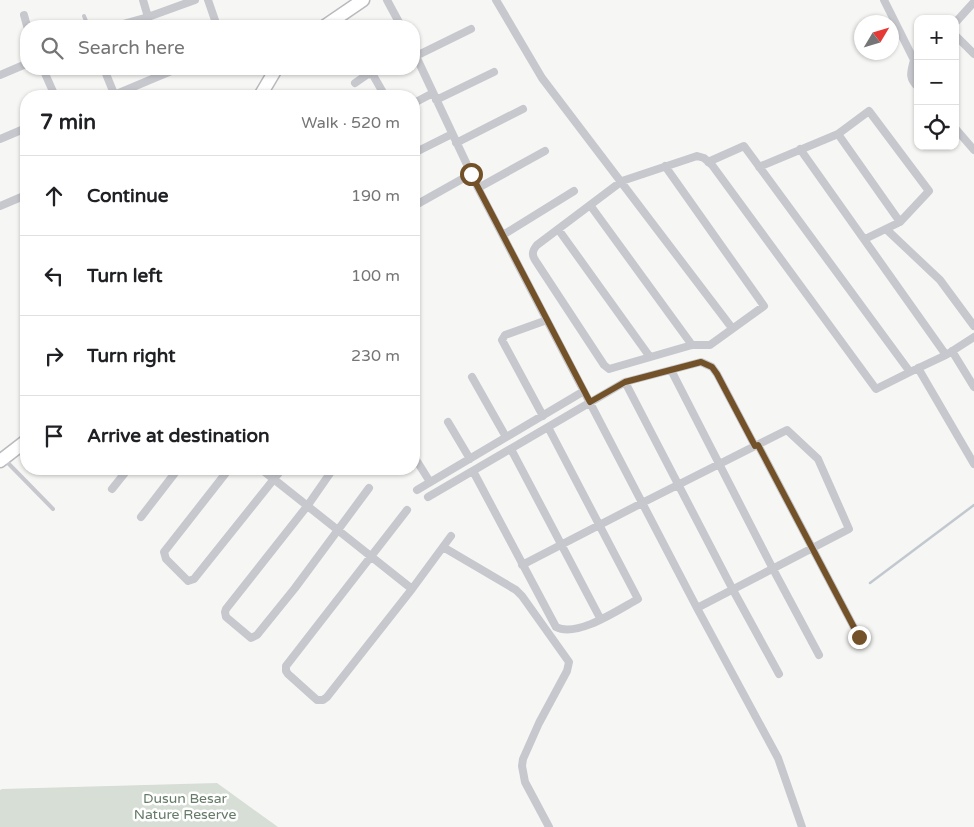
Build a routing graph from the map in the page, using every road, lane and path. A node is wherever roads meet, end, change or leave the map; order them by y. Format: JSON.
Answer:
{"nodes":[{"id":1,"x":143,"y":0,"type":"edge"},
{"id":2,"x":195,"y":0,"type":"edge"},
{"id":3,"x":208,"y":0,"type":"edge"},
{"id":4,"x":363,"y":0,"type":"edge"},
{"id":5,"x":388,"y":0,"type":"edge"},
{"id":6,"x":496,"y":0,"type":"edge"},
{"id":7,"x":884,"y":0,"type":"edge"},
{"id":8,"x":974,"y":2,"type":"edge"},
{"id":9,"x":24,"y":15,"type":"dead end"},
{"id":10,"x":84,"y":16,"type":"dead end"},
{"id":11,"x":148,"y":17,"type":"junction"},
{"id":12,"x":959,"y":19,"type":"edge"},
{"id":13,"x":25,"y":20,"type":"edge"},
{"id":14,"x":86,"y":20,"type":"edge"},
{"id":15,"x":137,"y":20,"type":"edge"},
{"id":16,"x":215,"y":20,"type":"edge"},
{"id":17,"x":334,"y":20,"type":"edge"},
{"id":18,"x":398,"y":20,"type":"edge"},
{"id":19,"x":471,"y":29,"type":"dead end"},
{"id":20,"x":959,"y":39,"type":"edge"},
{"id":21,"x":420,"y":52,"type":"edge"},
{"id":22,"x":974,"y":54,"type":"edge"},
{"id":23,"x":914,"y":56,"type":"edge"},
{"id":24,"x":420,"y":65,"type":"edge"},
{"id":25,"x":914,"y":65,"type":"edge"},
{"id":26,"x":20,"y":67,"type":"edge"},
{"id":27,"x":494,"y":72,"type":"dead end"},
{"id":28,"x":46,"y":75,"type":"edge"},
{"id":29,"x":106,"y":75,"type":"edge"},
{"id":30,"x":162,"y":75,"type":"edge"},
{"id":31,"x":272,"y":75,"type":"edge"},
{"id":32,"x":367,"y":75,"type":"edge"},
{"id":33,"x":373,"y":75,"type":"edge"},
{"id":34,"x":0,"y":76,"type":"edge"},
{"id":35,"x":914,"y":82,"type":"edge"},
{"id":36,"x":355,"y":83,"type":"dead end"},
{"id":37,"x":52,"y":90,"type":"edge"},
{"id":38,"x":109,"y":90,"type":"edge"},
{"id":39,"x":125,"y":90,"type":"edge"},
{"id":40,"x":264,"y":90,"type":"edge"},
{"id":41,"x":382,"y":90,"type":"edge"},
{"id":42,"x":434,"y":97,"type":"junction"},
{"id":43,"x":420,"y":101,"type":"edge"},
{"id":44,"x":523,"y":110,"type":"dead end"},
{"id":45,"x":20,"y":131,"type":"edge"},
{"id":46,"x":959,"y":133,"type":"edge"},
{"id":47,"x":452,"y":134,"type":"junction"},
{"id":48,"x":838,"y":134,"type":"junction"},
{"id":49,"x":0,"y":139,"type":"edge"},
{"id":50,"x":456,"y":143,"type":"junction"},
{"id":51,"x":420,"y":150,"type":"edge"},
{"id":52,"x":800,"y":150,"type":"junction"},
{"id":53,"x":974,"y":150,"type":"edge"},
{"id":54,"x":545,"y":151,"type":"dead end"},
{"id":55,"x":708,"y":162,"type":"junction"},
{"id":56,"x":665,"y":166,"type":"junction"},
{"id":57,"x":759,"y":167,"type":"junction"},
{"id":58,"x":471,"y":174,"type":"junction"},
{"id":59,"x":622,"y":181,"type":"junction"},
{"id":60,"x":478,"y":188,"type":"junction"},
{"id":61,"x":574,"y":191,"type":"dead end"},
{"id":62,"x":20,"y":198,"type":"edge"},
{"id":63,"x":420,"y":203,"type":"edge"},
{"id":64,"x":590,"y":205,"type":"junction"},
{"id":65,"x":0,"y":206,"type":"edge"},
{"id":66,"x":900,"y":222,"type":"junction"},
{"id":67,"x":558,"y":229,"type":"junction"},
{"id":68,"x":886,"y":229,"type":"junction"},
{"id":69,"x":503,"y":235,"type":"junction"},
{"id":70,"x":865,"y":239,"type":"junction"},
{"id":71,"x":547,"y":320,"type":"junction"},
{"id":72,"x":974,"y":326,"type":"edge"},
{"id":73,"x":732,"y":328,"type":"junction"},
{"id":74,"x":974,"y":337,"type":"edge"},
{"id":75,"x":692,"y":345,"type":"junction"},
{"id":76,"x":949,"y":353,"type":"junction"},
{"id":77,"x":650,"y":357,"type":"junction"},
{"id":78,"x":671,"y":370,"type":"junction"},
{"id":79,"x":914,"y":370,"type":"junction"},
{"id":80,"x":472,"y":377,"type":"dead end"},
{"id":81,"x":625,"y":382,"type":"junction"},
{"id":82,"x":974,"y":387,"type":"edge"},
{"id":83,"x":584,"y":391,"type":"junction"},
{"id":84,"x":590,"y":402,"type":"junction"},
{"id":85,"x":543,"y":416,"type":"junction"},
{"id":86,"x":448,"y":422,"type":"dead end"},
{"id":87,"x":548,"y":427,"type":"junction"},
{"id":88,"x":506,"y":438,"type":"junction"},
{"id":89,"x":20,"y":446,"type":"edge"},
{"id":90,"x":756,"y":446,"type":"junction"},
{"id":91,"x":511,"y":449,"type":"junction"},
{"id":92,"x":470,"y":459,"type":"junction"},
{"id":93,"x":2,"y":460,"type":"edge"},
{"id":94,"x":720,"y":464,"type":"junction"},
{"id":95,"x":974,"y":464,"type":"edge"},
{"id":96,"x":420,"y":465,"type":"edge"},
{"id":97,"x":473,"y":471,"type":"junction"},
{"id":98,"x":123,"y":475,"type":"edge"},
{"id":99,"x":173,"y":475,"type":"edge"},
{"id":100,"x":225,"y":475,"type":"edge"},
{"id":101,"x":268,"y":475,"type":"edge"},
{"id":102,"x":278,"y":475,"type":"edge"},
{"id":103,"x":329,"y":475,"type":"edge"},
{"id":104,"x":274,"y":480,"type":"junction"},
{"id":105,"x":430,"y":482,"type":"junction"},
{"id":106,"x":679,"y":484,"type":"junction"},
{"id":107,"x":369,"y":488,"type":"dead end"},
{"id":108,"x":112,"y":489,"type":"dead end"},
{"id":109,"x":417,"y":490,"type":"dead end"},
{"id":110,"x":428,"y":497,"type":"dead end"},
{"id":111,"x":642,"y":502,"type":"junction"},
{"id":112,"x":308,"y":505,"type":"junction"},
{"id":113,"x":53,"y":509,"type":"dead end"},
{"id":114,"x":407,"y":510,"type":"dead end"},
{"id":115,"x":141,"y":517,"type":"dead end"},
{"id":116,"x":599,"y":525,"type":"junction"},
{"id":117,"x":338,"y":530,"type":"junction"},
{"id":118,"x":451,"y":536,"type":"dead end"},
{"id":119,"x":562,"y":545,"type":"junction"},
{"id":120,"x":443,"y":547,"type":"junction"},
{"id":121,"x":812,"y":548,"type":"junction"},
{"id":122,"x":372,"y":557,"type":"junction"},
{"id":123,"x":522,"y":565,"type":"junction"},
{"id":124,"x":773,"y":569,"type":"junction"},
{"id":125,"x":412,"y":589,"type":"junction"},
{"id":126,"x":733,"y":590,"type":"junction"},
{"id":127,"x":697,"y":608,"type":"junction"},
{"id":128,"x":600,"y":618,"type":"junction"},
{"id":129,"x":859,"y":637,"type":"dead end"},
{"id":130,"x":819,"y":655,"type":"dead end"},
{"id":131,"x":779,"y":674,"type":"dead end"},
{"id":132,"x":549,"y":827,"type":"edge"},
{"id":133,"x":802,"y":827,"type":"edge"}],
"edges":[{"from":1,"to":11,"type":"street"},
{"from":2,"to":11,"type":"street"},
{"from":3,"to":16,"type":"street"},
{"from":4,"to":17,"type":"highway"},
{"from":5,"to":18,"type":"street"},
{"from":6,"to":59,"type":"street"},
{"from":7,"to":23,"type":"street"},
{"from":8,"to":12,"type":"street"},
{"from":9,"to":13,"type":"street"},
{"from":10,"to":14,"type":"lane"},
{"from":11,"to":15,"type":"street"},
{"from":19,"to":21,"type":"street"},
{"from":20,"to":22,"type":"street"},
{"from":24,"to":42,"type":"street"},
{"from":25,"to":35,"type":"street"},
{"from":26,"to":34,"type":"street"},
{"from":27,"to":42,"type":"street"},
{"from":28,"to":37,"type":"street"},
{"from":29,"to":38,"type":"street"},
{"from":30,"to":39,"type":"street"},
{"from":31,"to":40,"type":"highway"},
{"from":32,"to":36,"type":"street"},
{"from":33,"to":41,"type":"street"},
{"from":42,"to":43,"type":"street"},
{"from":42,"to":47,"type":"street"},
{"from":44,"to":50,"type":"street"},
{"from":45,"to":49,"type":"street"},
{"from":46,"to":53,"type":"street"},
{"from":47,"to":50,"type":"street"},
{"from":47,"to":51,"type":"street"},
{"from":48,"to":52,"type":"street"},
{"from":48,"to":66,"type":"street"},
{"from":48,"to":66,"type":"street"},
{"from":50,"to":58,"type":"street"},
{"from":52,"to":57,"type":"street"},
{"from":52,"to":70,"type":"street"},
{"from":54,"to":60,"type":"street"},
{"from":55,"to":56,"type":"street"},
{"from":55,"to":57,"type":"street"},
{"from":55,"to":79,"type":"street"},
{"from":56,"to":59,"type":"street"},
{"from":56,"to":73,"type":"street"},
{"from":57,"to":79,"type":"street"},
{"from":58,"to":60,"type":"street"},
{"from":58,"to":63,"type":"street"},
{"from":59,"to":64,"type":"street"},
{"from":59,"to":73,"type":"street"},
{"from":60,"to":69,"type":"street"},
{"from":61,"to":69,"type":"street"},
{"from":62,"to":65,"type":"street"},
{"from":64,"to":67,"type":"street"},
{"from":64,"to":75,"type":"street"},
{"from":66,"to":68,"type":"street"},
{"from":67,"to":77,"type":"street"},
{"from":67,"to":77,"type":"street"},
{"from":68,"to":70,"type":"street"},
{"from":68,"to":72,"type":"street"},
{"from":69,"to":71,"type":"street"},
{"from":70,"to":76,"type":"street"},
{"from":71,"to":83,"type":"street"},
{"from":71,"to":85,"type":"street"},
{"from":73,"to":75,"type":"street"},
{"from":74,"to":76,"type":"street"},
{"from":75,"to":77,"type":"street"},
{"from":76,"to":79,"type":"street"},
{"from":76,"to":82,"type":"street"},
{"from":78,"to":81,"type":"street"},
{"from":78,"to":90,"type":"street"},
{"from":78,"to":94,"type":"street"},
{"from":79,"to":95,"type":"street"},
{"from":80,"to":88,"type":"street"},
{"from":81,"to":84,"type":"street"},
{"from":81,"to":106,"type":"street"},
{"from":83,"to":84,"type":"street"},
{"from":83,"to":85,"type":"street"},
{"from":84,"to":87,"type":"street"},
{"from":84,"to":111,"type":"street"},
{"from":85,"to":88,"type":"street"},
{"from":86,"to":92,"type":"street"},
{"from":87,"to":91,"type":"street"},
{"from":87,"to":116,"type":"street"},
{"from":88,"to":92,"type":"street"},
{"from":89,"to":93,"type":"highway"},
{"from":90,"to":94,"type":"street"},
{"from":90,"to":121,"type":"street"},
{"from":90,"to":121,"type":"street"},
{"from":91,"to":97,"type":"street"},
{"from":91,"to":119,"type":"street"},
{"from":92,"to":105,"type":"street"},
{"from":93,"to":113,"type":"lane"},
{"from":94,"to":106,"type":"street"},
{"from":94,"to":124,"type":"street"},
{"from":96,"to":105,"type":"street"},
{"from":97,"to":110,"type":"street"},
{"from":97,"to":123,"type":"street"},
{"from":98,"to":108,"type":"street"},
{"from":99,"to":115,"type":"street"},
{"from":100,"to":104,"type":"street"},
{"from":101,"to":104,"type":"street"},
{"from":102,"to":104,"type":"street"},
{"from":103,"to":112,"type":"street"},
{"from":104,"to":112,"type":"street"},
{"from":105,"to":109,"type":"street"},
{"from":106,"to":111,"type":"street"},
{"from":106,"to":126,"type":"street"},
{"from":107,"to":117,"type":"street"},
{"from":111,"to":116,"type":"street"},
{"from":111,"to":127,"type":"street"},
{"from":112,"to":117,"type":"street"},
{"from":112,"to":117,"type":"street"},
{"from":114,"to":122,"type":"street"},
{"from":116,"to":119,"type":"street"},
{"from":116,"to":128,"type":"street"},
{"from":117,"to":122,"type":"street"},
{"from":118,"to":120,"type":"street"},
{"from":119,"to":123,"type":"street"},
{"from":119,"to":128,"type":"street"},
{"from":120,"to":125,"type":"street"},
{"from":120,"to":132,"type":"street"},
{"from":121,"to":124,"type":"street"},
{"from":121,"to":129,"type":"street"},
{"from":122,"to":125,"type":"street"},
{"from":122,"to":125,"type":"street"},
{"from":123,"to":128,"type":"street"},
{"from":124,"to":126,"type":"street"},
{"from":124,"to":130,"type":"street"},
{"from":126,"to":127,"type":"street"},
{"from":126,"to":131,"type":"street"},
{"from":127,"to":133,"type":"street"}]}
